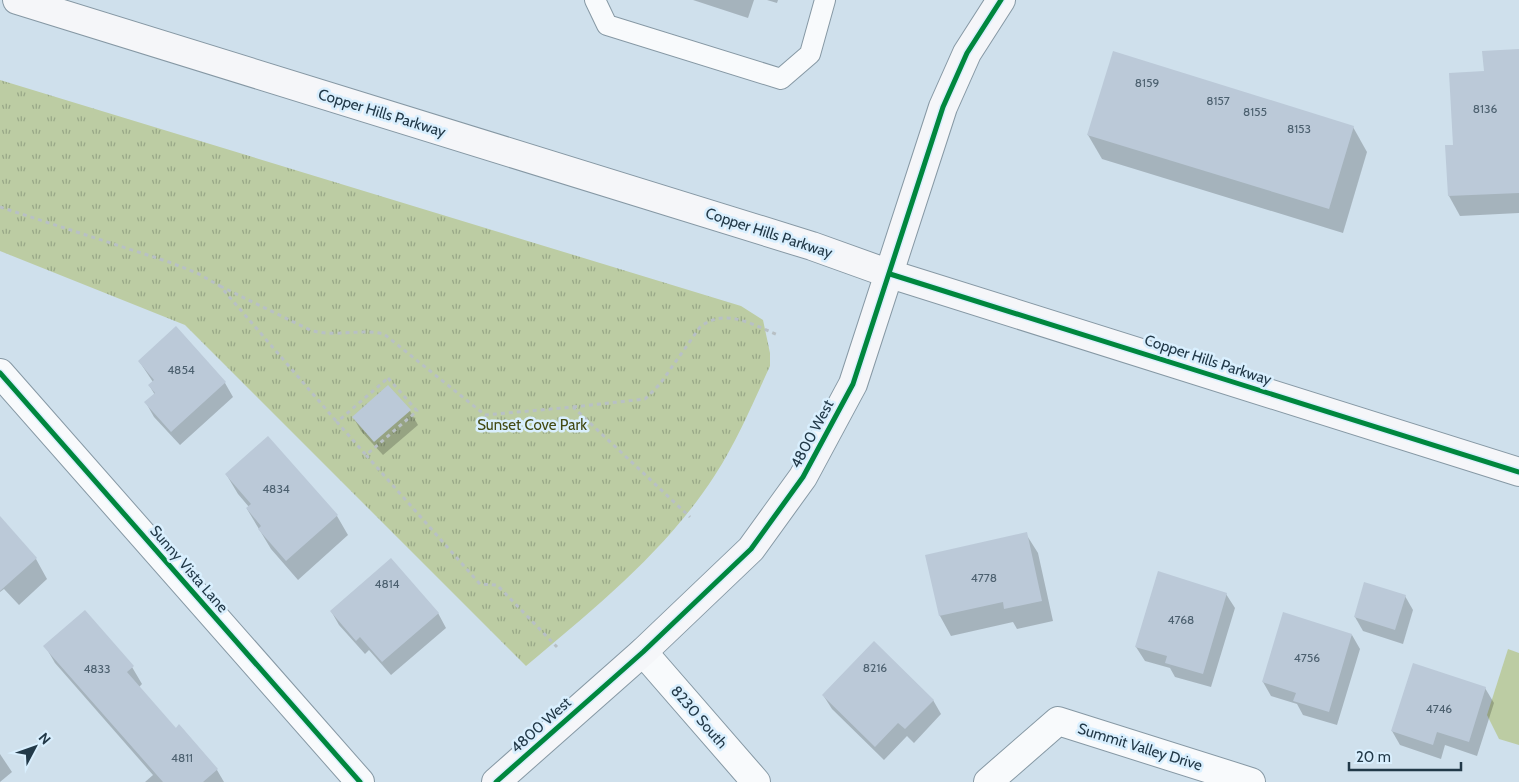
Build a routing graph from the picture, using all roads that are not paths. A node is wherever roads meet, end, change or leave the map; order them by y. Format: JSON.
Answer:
{"nodes":[{"id":1,"x":17,"y":0,"type":"edge"},
{"id":2,"x":595,"y":0,"type":"edge"},
{"id":3,"x":825,"y":0,"type":"edge"},
{"id":4,"x":1000,"y":0,"type":"edge"},
{"id":5,"x":890,"y":274,"type":"junction"},
{"id":6,"x":0,"y":373,"type":"edge"},
{"id":7,"x":1519,"y":472,"type":"edge"},
{"id":8,"x":643,"y":652,"type":"junction"},
{"id":9,"x":360,"y":782,"type":"edge"},
{"id":10,"x":496,"y":782,"type":"edge"},
{"id":11,"x":756,"y":782,"type":"edge"},
{"id":12,"x":988,"y":782,"type":"edge"},
{"id":13,"x":1251,"y":782,"type":"edge"}],
"edges":[{"from":1,"to":5,"type":"main road","name":"Copper Hills Parkway"},
{"from":2,"to":3,"type":"lane"},
{"from":4,"to":5,"type":"main road","name":"4800 West"},
{"from":5,"to":7,"type":"main road","name":"Copper Hills Parkway"},
{"from":5,"to":8,"type":"main road","name":"4800 West"},
{"from":6,"to":9,"type":"street","name":"Sunny Vista Lane"},
{"from":8,"to":10,"type":"main road","name":"4800 West"},
{"from":8,"to":11,"type":"street","name":"8230 South"},
{"from":12,"to":13,"type":"street","name":"Summit Valley Drive"}]}
